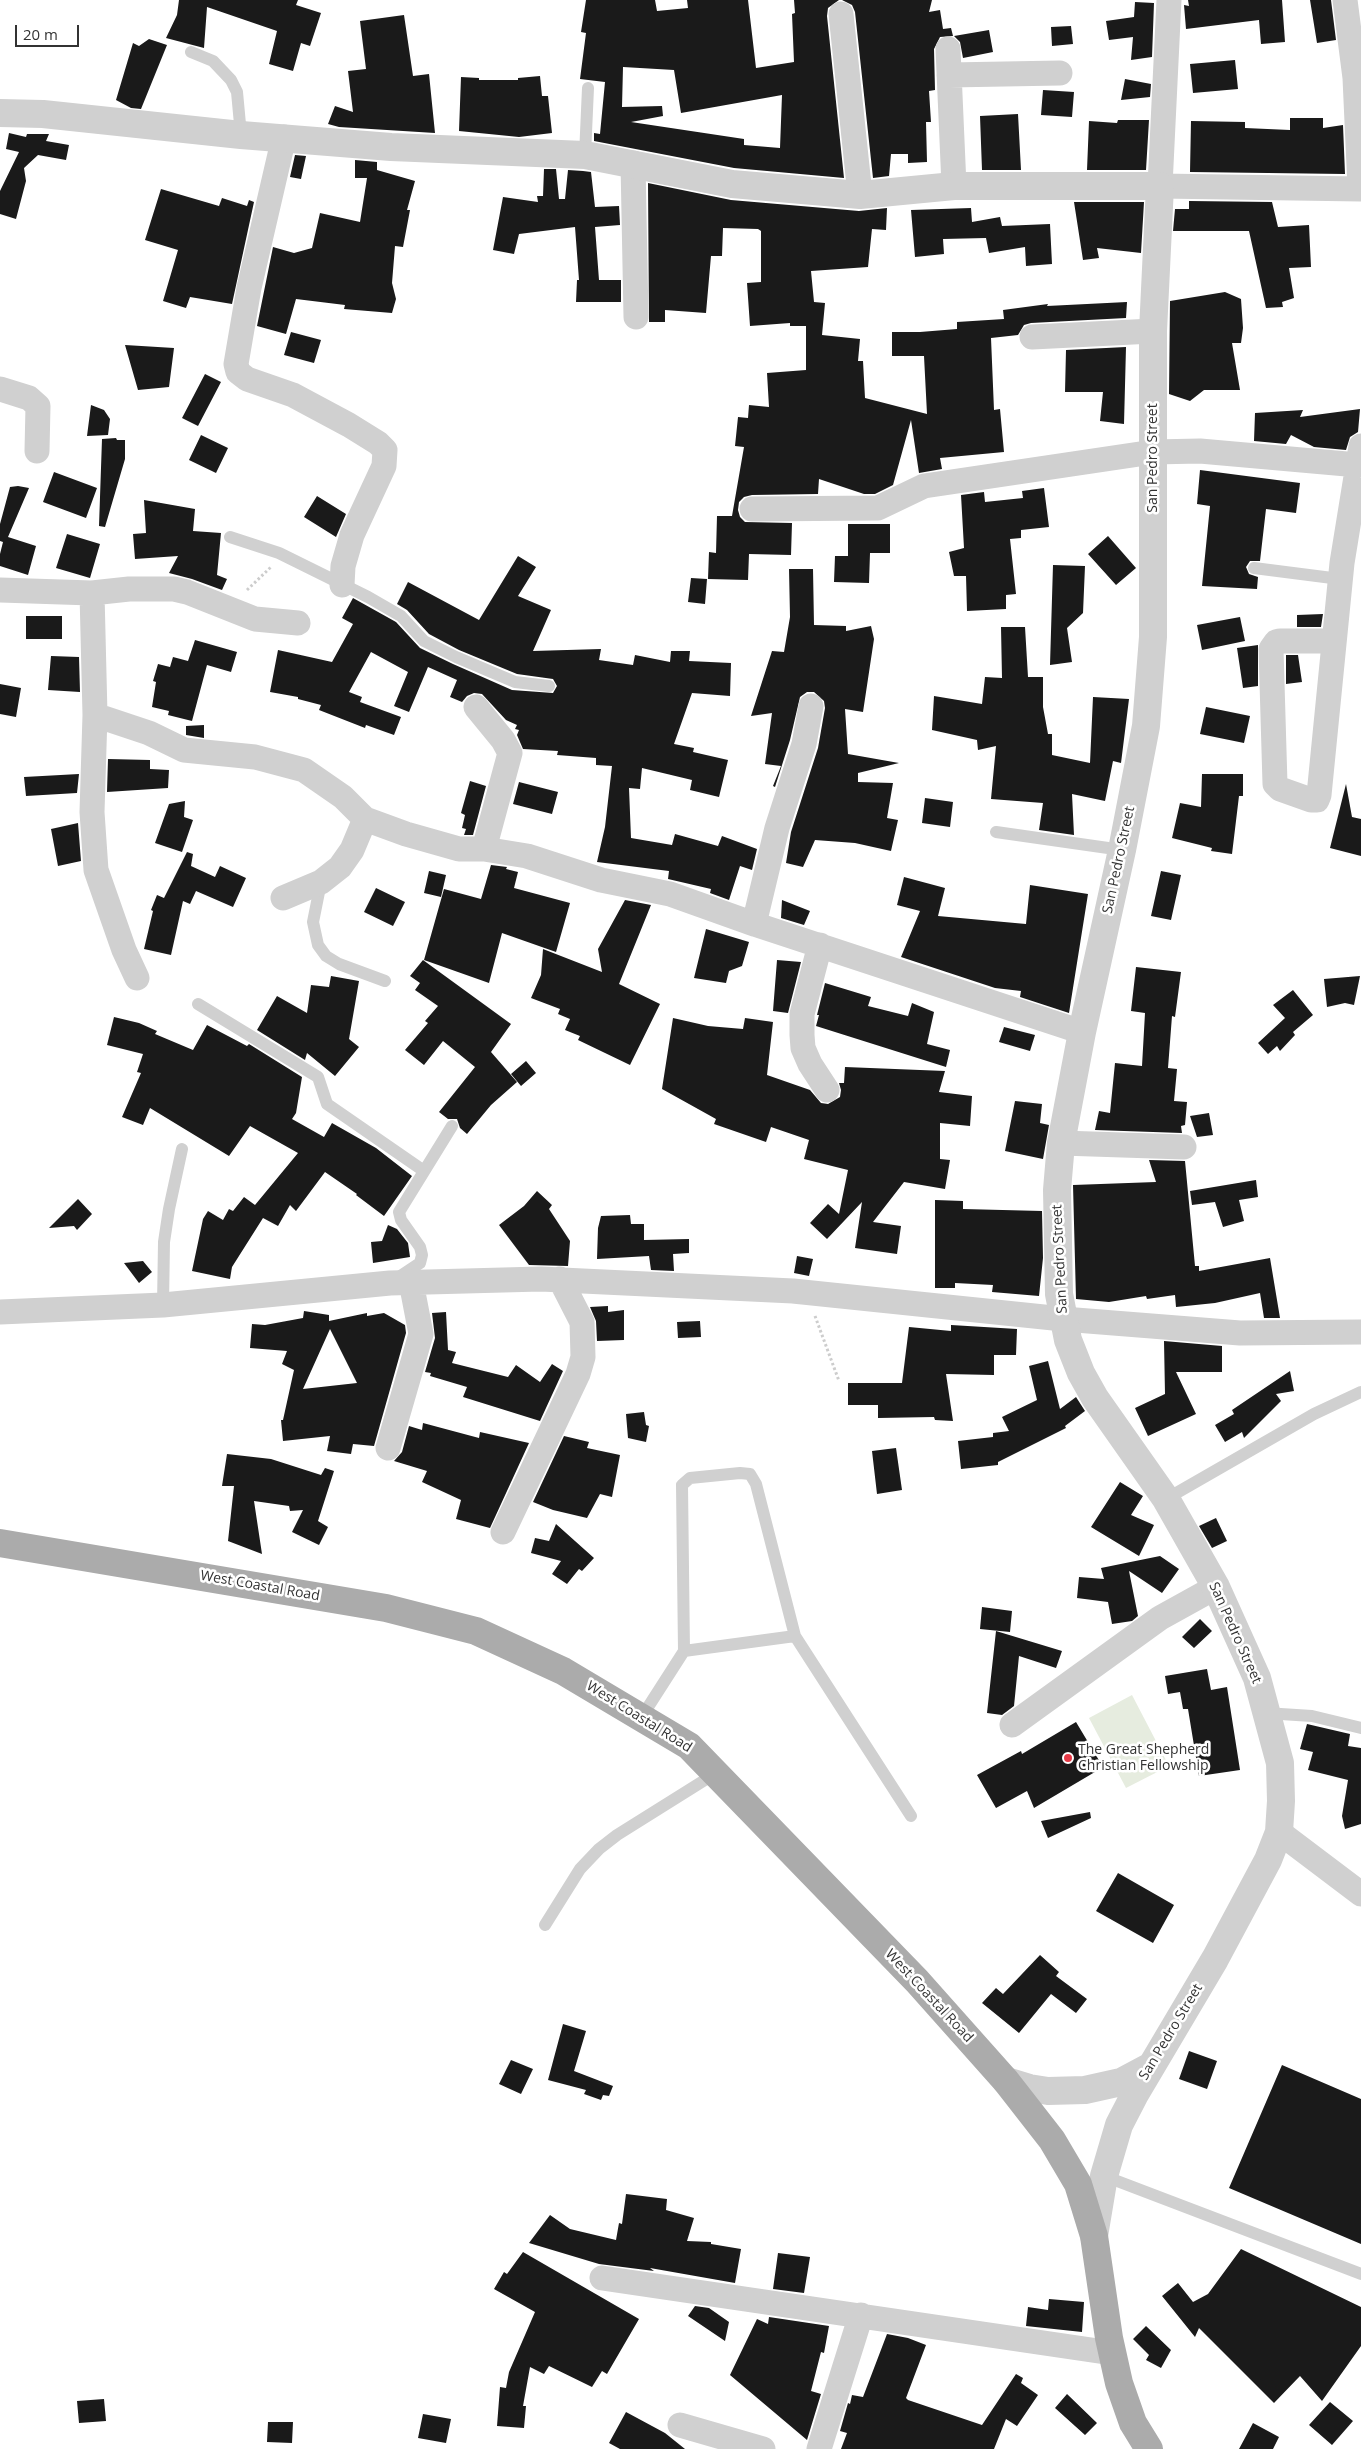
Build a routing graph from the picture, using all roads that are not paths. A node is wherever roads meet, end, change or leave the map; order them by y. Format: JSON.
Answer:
{"nodes":[{"id":1,"x":1169,"y":0,"type":"edge"},
{"id":2,"x":1345,"y":0,"type":"edge"},
{"id":3,"x":841,"y":14,"type":"dead end"},
{"id":4,"x":948,"y":49,"type":"dead end"},
{"id":5,"x":191,"y":52,"type":"dead end"},
{"id":6,"x":1060,"y":73,"type":"dead end"},
{"id":7,"x":948,"y":75,"type":"junction"},
{"id":8,"x":588,"y":88,"type":"dead end"},
{"id":9,"x":0,"y":113,"type":"edge"},
{"id":10,"x":241,"y":135,"type":"junction"},
{"id":11,"x":284,"y":138,"type":"junction"},
{"id":12,"x":585,"y":155,"type":"junction"},
{"id":13,"x":634,"y":164,"type":"junction"},
{"id":14,"x":954,"y":186,"type":"junction"},
{"id":15,"x":1160,"y":186,"type":"junction"},
{"id":16,"x":1360,"y":188,"type":"edge"},
{"id":17,"x":860,"y":195,"type":"junction"},
{"id":18,"x":636,"y":317,"type":"dead end"},
{"id":19,"x":1153,"y":331,"type":"junction"},
{"id":20,"x":1032,"y":337,"type":"dead end"},
{"id":21,"x":0,"y":389,"type":"edge"},
{"id":22,"x":37,"y":451,"type":"dead end"},
{"id":23,"x":1153,"y":452,"type":"junction"},
{"id":24,"x":1359,"y":456,"type":"edge"},
{"id":25,"x":752,"y":509,"type":"dead end"},
{"id":26,"x":230,"y":537,"type":"dead end"},
{"id":27,"x":1254,"y":568,"type":"dead end"},
{"id":28,"x":1340,"y":579,"type":"junction"},
{"id":29,"x":342,"y":585,"type":"junction"},
{"id":30,"x":0,"y":590,"type":"edge"},
{"id":31,"x":92,"y":593,"type":"junction"},
{"id":32,"x":298,"y":623,"type":"dead end"},
{"id":33,"x":1333,"y":641,"type":"junction"},
{"id":34,"x":549,"y":686,"type":"dead end"},
{"id":35,"x":811,"y":706,"type":"dead end"},
{"id":36,"x":476,"y":708,"type":"dead end"},
{"id":37,"x":94,"y":715,"type":"junction"},
{"id":38,"x":365,"y":819,"type":"junction"},
{"id":39,"x":996,"y":832,"type":"dead end"},
{"id":40,"x":484,"y":849,"type":"junction"},
{"id":41,"x":1122,"y":850,"type":"junction"},
{"id":42,"x":321,"y":882,"type":"junction"},
{"id":43,"x":283,"y":898,"type":"dead end"},
{"id":44,"x":754,"y":924,"type":"junction"},
{"id":45,"x":820,"y":945,"type":"junction"},
{"id":46,"x":137,"y":978,"type":"dead end"},
{"id":47,"x":384,"y":981,"type":"dead end"},
{"id":48,"x":198,"y":1004,"type":"dead end"},
{"id":49,"x":1082,"y":1032,"type":"junction"},
{"id":50,"x":827,"y":1090,"type":"dead end"},
{"id":51,"x":452,"y":1126,"type":"dead end"},
{"id":52,"x":1061,"y":1144,"type":"junction"},
{"id":53,"x":1184,"y":1146,"type":"dead end"},
{"id":54,"x":182,"y":1150,"type":"dead end"},
{"id":55,"x":424,"y":1171,"type":"junction"},
{"id":56,"x":560,"y":1279,"type":"junction"},
{"id":57,"x":401,"y":1282,"type":"junction"},
{"id":58,"x":163,"y":1305,"type":"junction"},
{"id":59,"x":0,"y":1312,"type":"edge"},
{"id":60,"x":1063,"y":1319,"type":"junction"},
{"id":61,"x":1361,"y":1332,"type":"edge"},
{"id":62,"x":1361,"y":1392,"type":"edge"},
{"id":63,"x":388,"y":1448,"type":"dead end"},
{"id":64,"x":1166,"y":1499,"type":"junction"},
{"id":65,"x":503,"y":1532,"type":"dead end"},
{"id":66,"x":0,"y":1543,"type":"edge"},
{"id":67,"x":1216,"y":1587,"type":"junction"},
{"id":68,"x":795,"y":1636,"type":"junction"},
{"id":69,"x":684,"y":1652,"type":"junction"},
{"id":70,"x":1265,"y":1713,"type":"junction"},
{"id":71,"x":641,"y":1718,"type":"junction"},
{"id":72,"x":1012,"y":1725,"type":"dead end"},
{"id":73,"x":1361,"y":1728,"type":"edge"},
{"id":74,"x":716,"y":1773,"type":"junction"},
{"id":75,"x":911,"y":1816,"type":"dead end"},
{"id":76,"x":1279,"y":1832,"type":"junction"},
{"id":77,"x":1361,"y":1894,"type":"edge"},
{"id":78,"x":544,"y":1925,"type":"dead end"},
{"id":79,"x":1151,"y":2066,"type":"junction"},
{"id":80,"x":1006,"y":2081,"type":"junction"},
{"id":81,"x":1104,"y":2176,"type":"junction"},
{"id":82,"x":1094,"y":2236,"type":"junction"},
{"id":83,"x":1361,"y":2274,"type":"edge"},
{"id":84,"x":602,"y":2278,"type":"dead end"},
{"id":85,"x":861,"y":2315,"type":"junction"},
{"id":86,"x":1112,"y":2353,"type":"junction"},
{"id":87,"x":680,"y":2425,"type":"dead end"},
{"id":88,"x":763,"y":2449,"type":"edge"},
{"id":89,"x":819,"y":2449,"type":"edge"},
{"id":90,"x":1149,"y":2449,"type":"edge"}],
"edges":[{"from":1,"to":15,"type":"street","name":"San Pedro Street"},
{"from":2,"to":16,"type":"street"},
{"from":3,"to":17,"type":"street"},
{"from":4,"to":7,"type":"street"},
{"from":5,"to":10,"type":"lane"},
{"from":6,"to":7,"type":"street"},
{"from":7,"to":14,"type":"street"},
{"from":8,"to":12,"type":"lane"},
{"from":9,"to":10,"type":"street"},
{"from":10,"to":11,"type":"street"},
{"from":11,"to":12,"type":"street"},
{"from":11,"to":29,"type":"street"},
{"from":12,"to":13,"type":"street"},
{"from":13,"to":17,"type":"street"},
{"from":13,"to":18,"type":"street"},
{"from":14,"to":15,"type":"street"},
{"from":14,"to":17,"type":"street"},
{"from":15,"to":16,"type":"street"},
{"from":15,"to":19,"type":"street","name":"San Pedro Street"},
{"from":19,"to":20,"type":"street"},
{"from":19,"to":23,"type":"street","name":"San Pedro Street"},
{"from":21,"to":22,"type":"street"},
{"from":23,"to":24,"type":"street"},
{"from":23,"to":25,"type":"street"},
{"from":23,"to":41,"type":"street","name":"San Pedro Street"},
{"from":24,"to":28,"type":"street"},
{"from":26,"to":29,"type":"lane"},
{"from":27,"to":28,"type":"lane"},
{"from":28,"to":33,"type":"street"},
{"from":29,"to":34,"type":"lane"},
{"from":30,"to":31,"type":"street"},
{"from":31,"to":32,"type":"street"},
{"from":31,"to":37,"type":"street"},
{"from":33,"to":33,"type":"street"},
{"from":35,"to":44,"type":"street"},
{"from":36,"to":40,"type":"street"},
{"from":37,"to":38,"type":"street"},
{"from":37,"to":46,"type":"street"},
{"from":38,"to":40,"type":"street"},
{"from":38,"to":42,"type":"street"},
{"from":39,"to":41,"type":"lane"},
{"from":40,"to":44,"type":"street"},
{"from":41,"to":49,"type":"street","name":"San Pedro Street"},
{"from":42,"to":43,"type":"street"},
{"from":42,"to":47,"type":"lane"},
{"from":44,"to":45,"type":"street"},
{"from":45,"to":49,"type":"street"},
{"from":45,"to":50,"type":"street"},
{"from":48,"to":55,"type":"lane"},
{"from":49,"to":52,"type":"street","name":"San Pedro Street"},
{"from":51,"to":55,"type":"lane"},
{"from":52,"to":53,"type":"street"},
{"from":52,"to":60,"type":"street","name":"San Pedro Street"},
{"from":54,"to":58,"type":"lane"},
{"from":55,"to":57,"type":"lane"},
{"from":56,"to":57,"type":"street"},
{"from":56,"to":60,"type":"street"},
{"from":56,"to":65,"type":"street"},
{"from":57,"to":58,"type":"street"},
{"from":57,"to":63,"type":"street"},
{"from":58,"to":59,"type":"street"},
{"from":60,"to":61,"type":"street"},
{"from":60,"to":64,"type":"street","name":"San Pedro Street"},
{"from":62,"to":64,"type":"lane"},
{"from":64,"to":67,"type":"street","name":"San Pedro Street"},
{"from":66,"to":71,"type":"main road","name":"West Coastal Road"},
{"from":67,"to":70,"type":"street","name":"San Pedro Street"},
{"from":67,"to":72,"type":"street"},
{"from":68,"to":69,"type":"lane"},
{"from":68,"to":69,"type":"lane"},
{"from":68,"to":75,"type":"lane"},
{"from":69,"to":71,"type":"lane"},
{"from":70,"to":73,"type":"lane"},
{"from":70,"to":76,"type":"street","name":"San Pedro Street"},
{"from":71,"to":74,"type":"main road","name":"West Coastal Road"},
{"from":74,"to":78,"type":"lane"},
{"from":74,"to":80,"type":"main road","name":"West Coastal Road"},
{"from":76,"to":77,"type":"street"},
{"from":76,"to":79,"type":"street","name":"San Pedro Street"},
{"from":79,"to":80,"type":"street"},
{"from":79,"to":81,"type":"street","name":"San Pedro Street"},
{"from":80,"to":82,"type":"main road","name":"West Coastal Road"},
{"from":81,"to":82,"type":"street","name":"San Pedro Street"},
{"from":81,"to":83,"type":"lane"},
{"from":82,"to":86,"type":"main road","name":"San Pedro Street"},
{"from":84,"to":85,"type":"street"},
{"from":85,"to":86,"type":"street"},
{"from":85,"to":89,"type":"street"},
{"from":86,"to":90,"type":"main road","name":"San Pedro Street"},
{"from":87,"to":88,"type":"street"}]}
